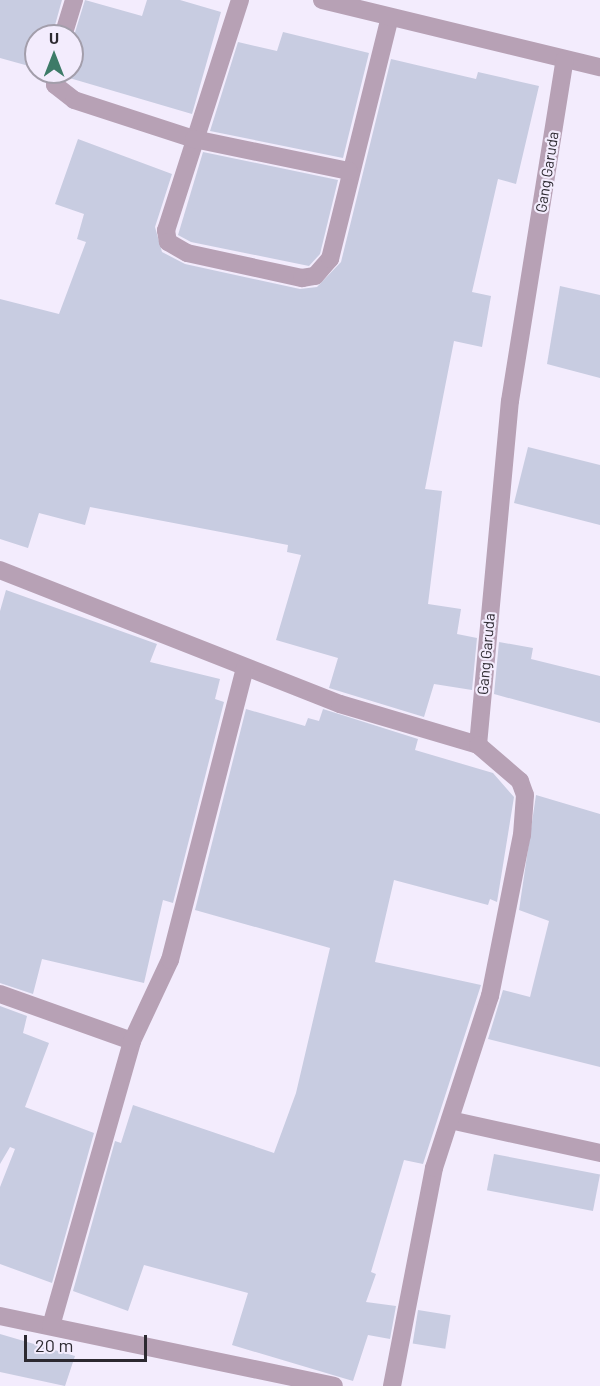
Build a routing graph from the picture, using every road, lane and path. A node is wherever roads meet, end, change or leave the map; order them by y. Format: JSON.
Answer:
{"nodes":[{"id":1,"x":74,"y":0,"type":"edge"},
{"id":2,"x":240,"y":0,"type":"edge"},
{"id":3,"x":322,"y":0,"type":"edge"},
{"id":4,"x":390,"y":17,"type":"junction"},
{"id":5,"x":67,"y":24,"type":"edge"},
{"id":6,"x":566,"y":59,"type":"junction"},
{"id":7,"x":600,"y":67,"type":"edge"},
{"id":8,"x":56,"y":84,"type":"edge"},
{"id":9,"x":194,"y":139,"type":"junction"},
{"id":10,"x":349,"y":171,"type":"junction"},
{"id":11,"x":0,"y":570,"type":"edge"},
{"id":12,"x":245,"y":667,"type":"junction"},
{"id":13,"x":478,"y":745,"type":"junction"},
{"id":14,"x":0,"y":994,"type":"edge"},
{"id":15,"x":132,"y":1041,"type":"junction"},
{"id":16,"x":450,"y":1120,"type":"junction"},
{"id":17,"x":600,"y":1153,"type":"edge"},
{"id":18,"x":0,"y":1316,"type":"edge"},
{"id":19,"x":51,"y":1326,"type":"junction"},
{"id":20,"x":334,"y":1386,"type":"edge"},
{"id":21,"x":392,"y":1386,"type":"edge"}],
"edges":[{"from":1,"to":5,"type":"street"},
{"from":2,"to":9,"type":"street"},
{"from":3,"to":4,"type":"street"},
{"from":4,"to":6,"type":"street"},
{"from":4,"to":10,"type":"street"},
{"from":6,"to":7,"type":"street"},
{"from":6,"to":13,"type":"street","name":"Gang Garuda"},
{"from":8,"to":9,"type":"street"},
{"from":9,"to":10,"type":"street"},
{"from":9,"to":10,"type":"street"},
{"from":11,"to":12,"type":"street"},
{"from":12,"to":13,"type":"street"},
{"from":12,"to":15,"type":"street"},
{"from":13,"to":16,"type":"street"},
{"from":14,"to":15,"type":"street"},
{"from":15,"to":19,"type":"street"},
{"from":16,"to":17,"type":"street"},
{"from":16,"to":21,"type":"street"},
{"from":18,"to":19,"type":"street"},
{"from":19,"to":20,"type":"street"}]}
